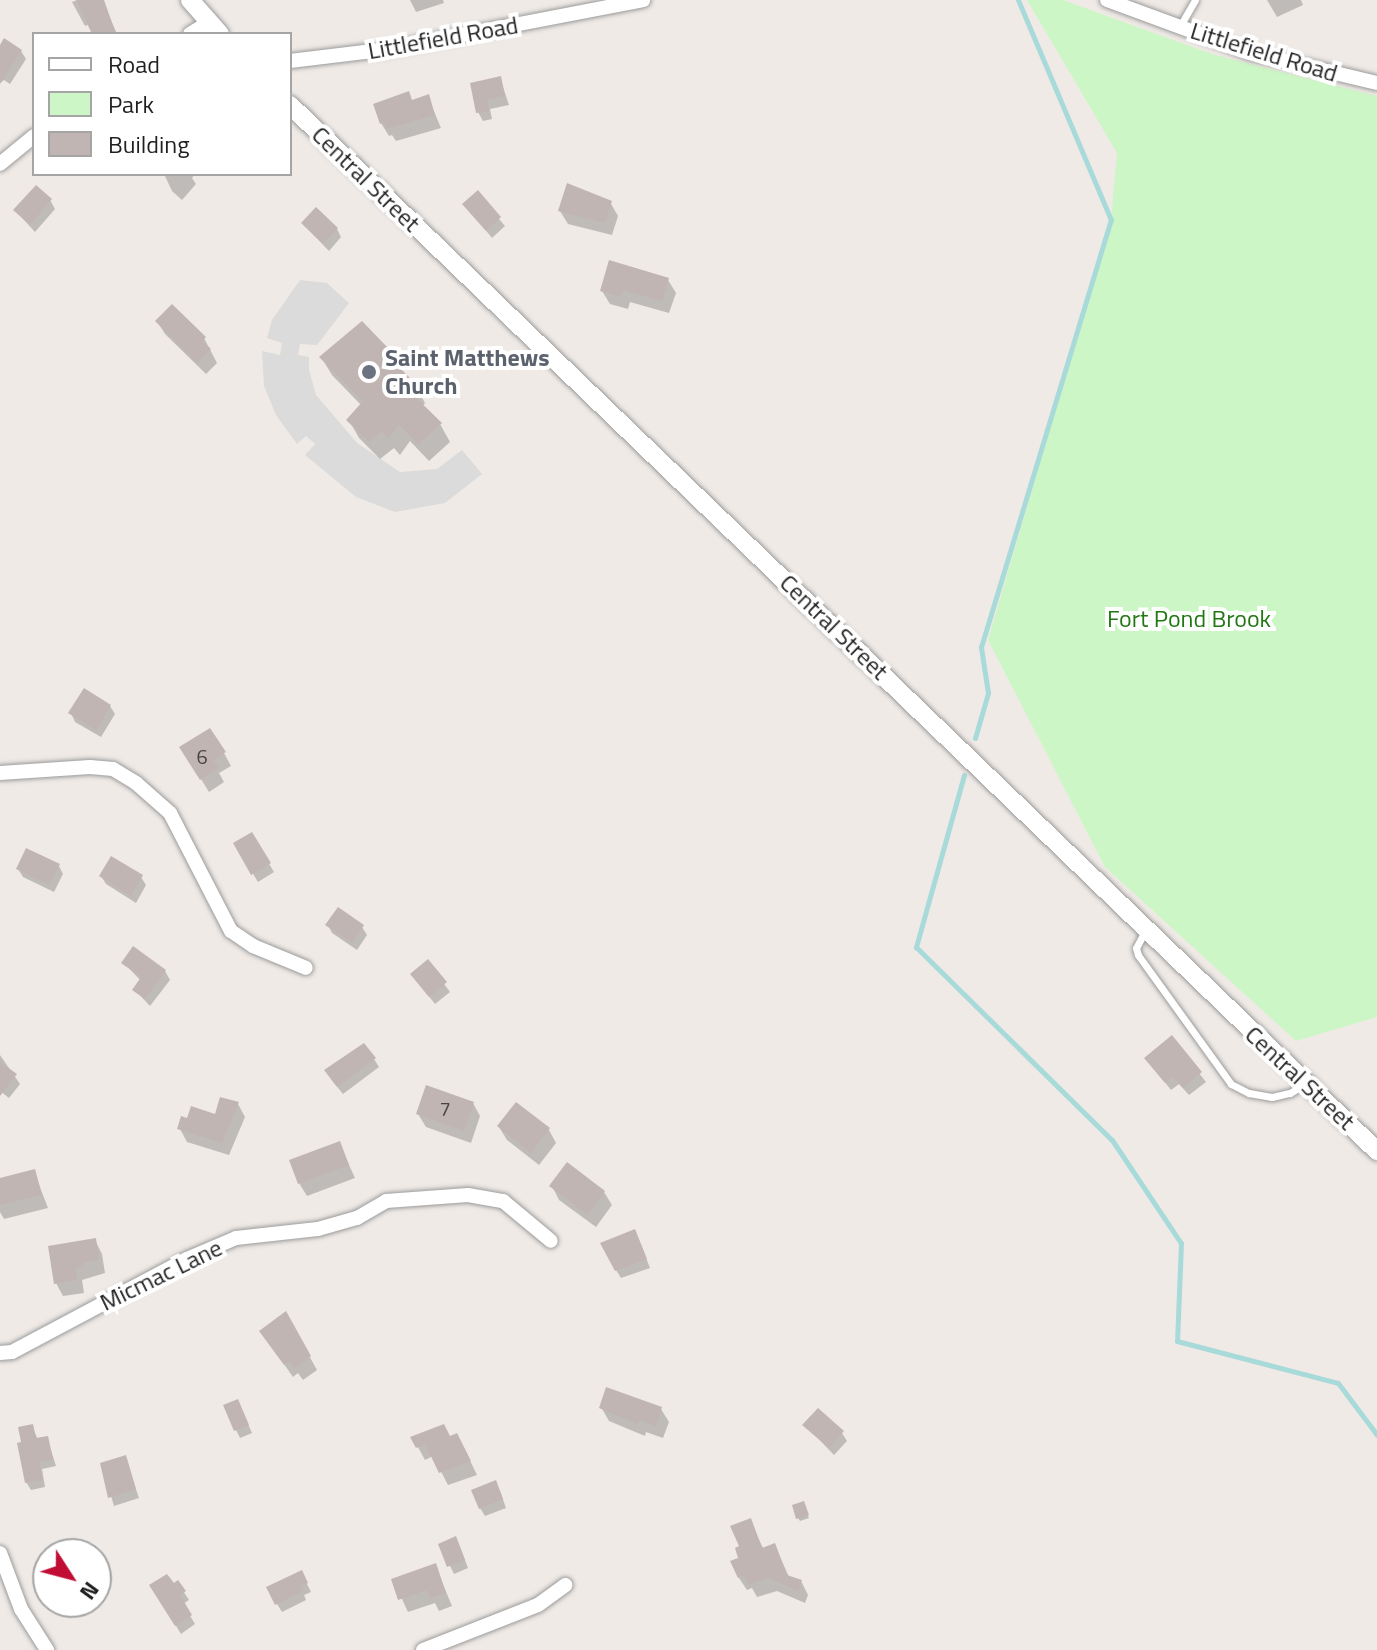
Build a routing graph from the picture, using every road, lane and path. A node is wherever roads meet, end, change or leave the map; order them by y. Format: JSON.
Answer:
{"nodes":[{"id":1,"x":190,"y":0,"type":"edge"},
{"id":2,"x":643,"y":0,"type":"edge"},
{"id":3,"x":1107,"y":0,"type":"edge"},
{"id":4,"x":1195,"y":0,"type":"edge"},
{"id":5,"x":1179,"y":27,"type":"junction"},
{"id":6,"x":215,"y":28,"type":"edge"},
{"id":7,"x":292,"y":61,"type":"edge"},
{"id":8,"x":1377,"y":83,"type":"edge"},
{"id":9,"x":292,"y":107,"type":"edge"},
{"id":10,"x":32,"y":138,"type":"edge"},
{"id":11,"x":0,"y":164,"type":"edge"},
{"id":12,"x":0,"y":773,"type":"edge"},
{"id":13,"x":1146,"y":929,"type":"junction"},
{"id":14,"x":306,"y":968,"type":"dead end"},
{"id":15,"x":1306,"y":1083,"type":"junction"},
{"id":16,"x":1377,"y":1151,"type":"edge"},
{"id":17,"x":551,"y":1241,"type":"dead end"},
{"id":18,"x":0,"y":1353,"type":"edge"},
{"id":19,"x":0,"y":1553,"type":"edge"},
{"id":20,"x":566,"y":1585,"type":"dead end"},
{"id":21,"x":47,"y":1650,"type":"edge"},
{"id":22,"x":423,"y":1650,"type":"edge"}],
"edges":[{"from":1,"to":6,"type":"street"},
{"from":2,"to":7,"type":"street","name":"Littlefield Road"},
{"from":3,"to":5,"type":"street","name":"Littlefield Road"},
{"from":4,"to":5,"type":"lane"},
{"from":5,"to":8,"type":"street","name":"Littlefield Road"},
{"from":9,"to":13,"type":"street","name":"Central Street"},
{"from":10,"to":11,"type":"street"},
{"from":12,"to":14,"type":"street"},
{"from":13,"to":15,"type":"street","name":"Central Street"},
{"from":13,"to":15,"type":"lane"},
{"from":15,"to":16,"type":"street","name":"Central Street"},
{"from":17,"to":18,"type":"street","name":"Micmac Lane"},
{"from":19,"to":21,"type":"street"},
{"from":20,"to":22,"type":"street"}]}
